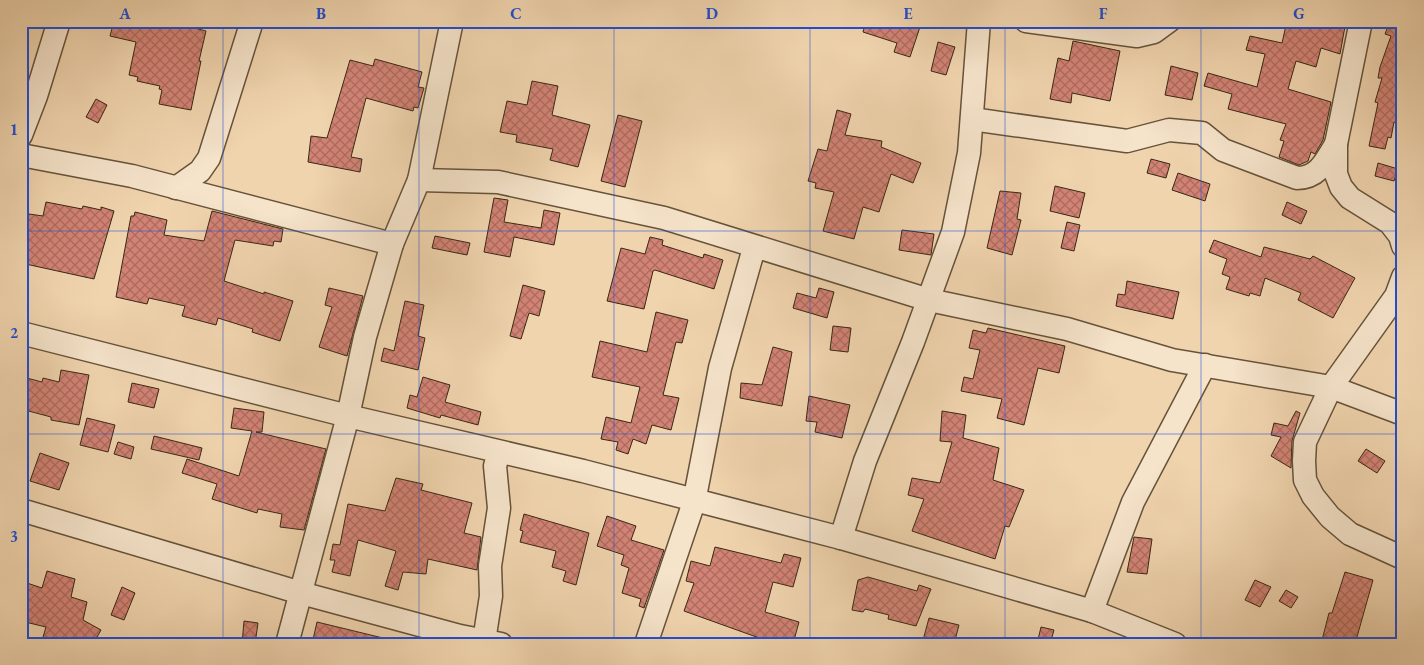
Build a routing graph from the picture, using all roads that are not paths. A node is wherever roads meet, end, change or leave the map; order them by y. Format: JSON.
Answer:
{"nodes":[{"id":1,"x":59,"y":21,"type":"edge"},
{"id":2,"x":252,"y":21,"type":"edge"},
{"id":3,"x":452,"y":21,"type":"edge"},
{"id":4,"x":979,"y":21,"type":"edge"},
{"id":5,"x":1026,"y":21,"type":"edge"},
{"id":6,"x":1169,"y":21,"type":"edge"},
{"id":7,"x":1361,"y":21,"type":"edge"},
{"id":8,"x":972,"y":119,"type":"junction"},
{"id":9,"x":21,"y":135,"type":"edge"},
{"id":10,"x":1336,"y":144,"type":"junction"},
{"id":11,"x":21,"y":155,"type":"edge"},
{"id":12,"x":419,"y":180,"type":"junction"},
{"id":13,"x":176,"y":188,"type":"junction"},
{"id":14,"x":392,"y":244,"type":"junction"},
{"id":15,"x":1403,"y":246,"type":"edge"},
{"id":16,"x":754,"y":248,"type":"junction"},
{"id":17,"x":1403,"y":277,"type":"edge"},
{"id":18,"x":929,"y":300,"type":"junction"},
{"id":19,"x":21,"y":332,"type":"edge"},
{"id":20,"x":1205,"y":365,"type":"junction"},
{"id":21,"x":1331,"y":387,"type":"junction"},
{"id":22,"x":1403,"y":414,"type":"edge"},
{"id":23,"x":348,"y":416,"type":"junction"},
{"id":24,"x":499,"y":452,"type":"junction"},
{"id":25,"x":694,"y":502,"type":"junction"},
{"id":26,"x":21,"y":510,"type":"edge"},
{"id":27,"x":841,"y":538,"type":"junction"},
{"id":28,"x":1403,"y":558,"type":"edge"},
{"id":29,"x":301,"y":593,"type":"junction"},
{"id":30,"x":1092,"y":611,"type":"junction"},
{"id":31,"x":492,"y":642,"type":"edge"},
{"id":32,"x":287,"y":644,"type":"edge"},
{"id":33,"x":646,"y":644,"type":"edge"},
{"id":34,"x":1175,"y":644,"type":"edge"}],
"edges":[{"from":1,"to":9,"type":"street"},
{"from":2,"to":13,"type":"street"},
{"from":3,"to":12,"type":"street"},
{"from":4,"to":8,"type":"street"},
{"from":5,"to":6,"type":"street"},
{"from":7,"to":10,"type":"street"},
{"from":8,"to":10,"type":"street"},
{"from":8,"to":18,"type":"street"},
{"from":10,"to":15,"type":"street"},
{"from":11,"to":13,"type":"street"},
{"from":12,"to":14,"type":"street"},
{"from":12,"to":16,"type":"street"},
{"from":13,"to":14,"type":"street"},
{"from":14,"to":23,"type":"street"},
{"from":16,"to":18,"type":"street"},
{"from":16,"to":25,"type":"street"},
{"from":17,"to":21,"type":"street"},
{"from":18,"to":20,"type":"street"},
{"from":18,"to":27,"type":"street"},
{"from":19,"to":23,"type":"street"},
{"from":20,"to":21,"type":"street"},
{"from":20,"to":30,"type":"street"},
{"from":21,"to":22,"type":"street"},
{"from":21,"to":28,"type":"street"},
{"from":23,"to":24,"type":"street"},
{"from":23,"to":29,"type":"street"},
{"from":24,"to":25,"type":"street"},
{"from":24,"to":31,"type":"street"},
{"from":25,"to":27,"type":"street"},
{"from":25,"to":33,"type":"street"},
{"from":26,"to":29,"type":"street"},
{"from":27,"to":30,"type":"street"},
{"from":29,"to":31,"type":"street"},
{"from":29,"to":32,"type":"street"},
{"from":30,"to":34,"type":"street"}]}
